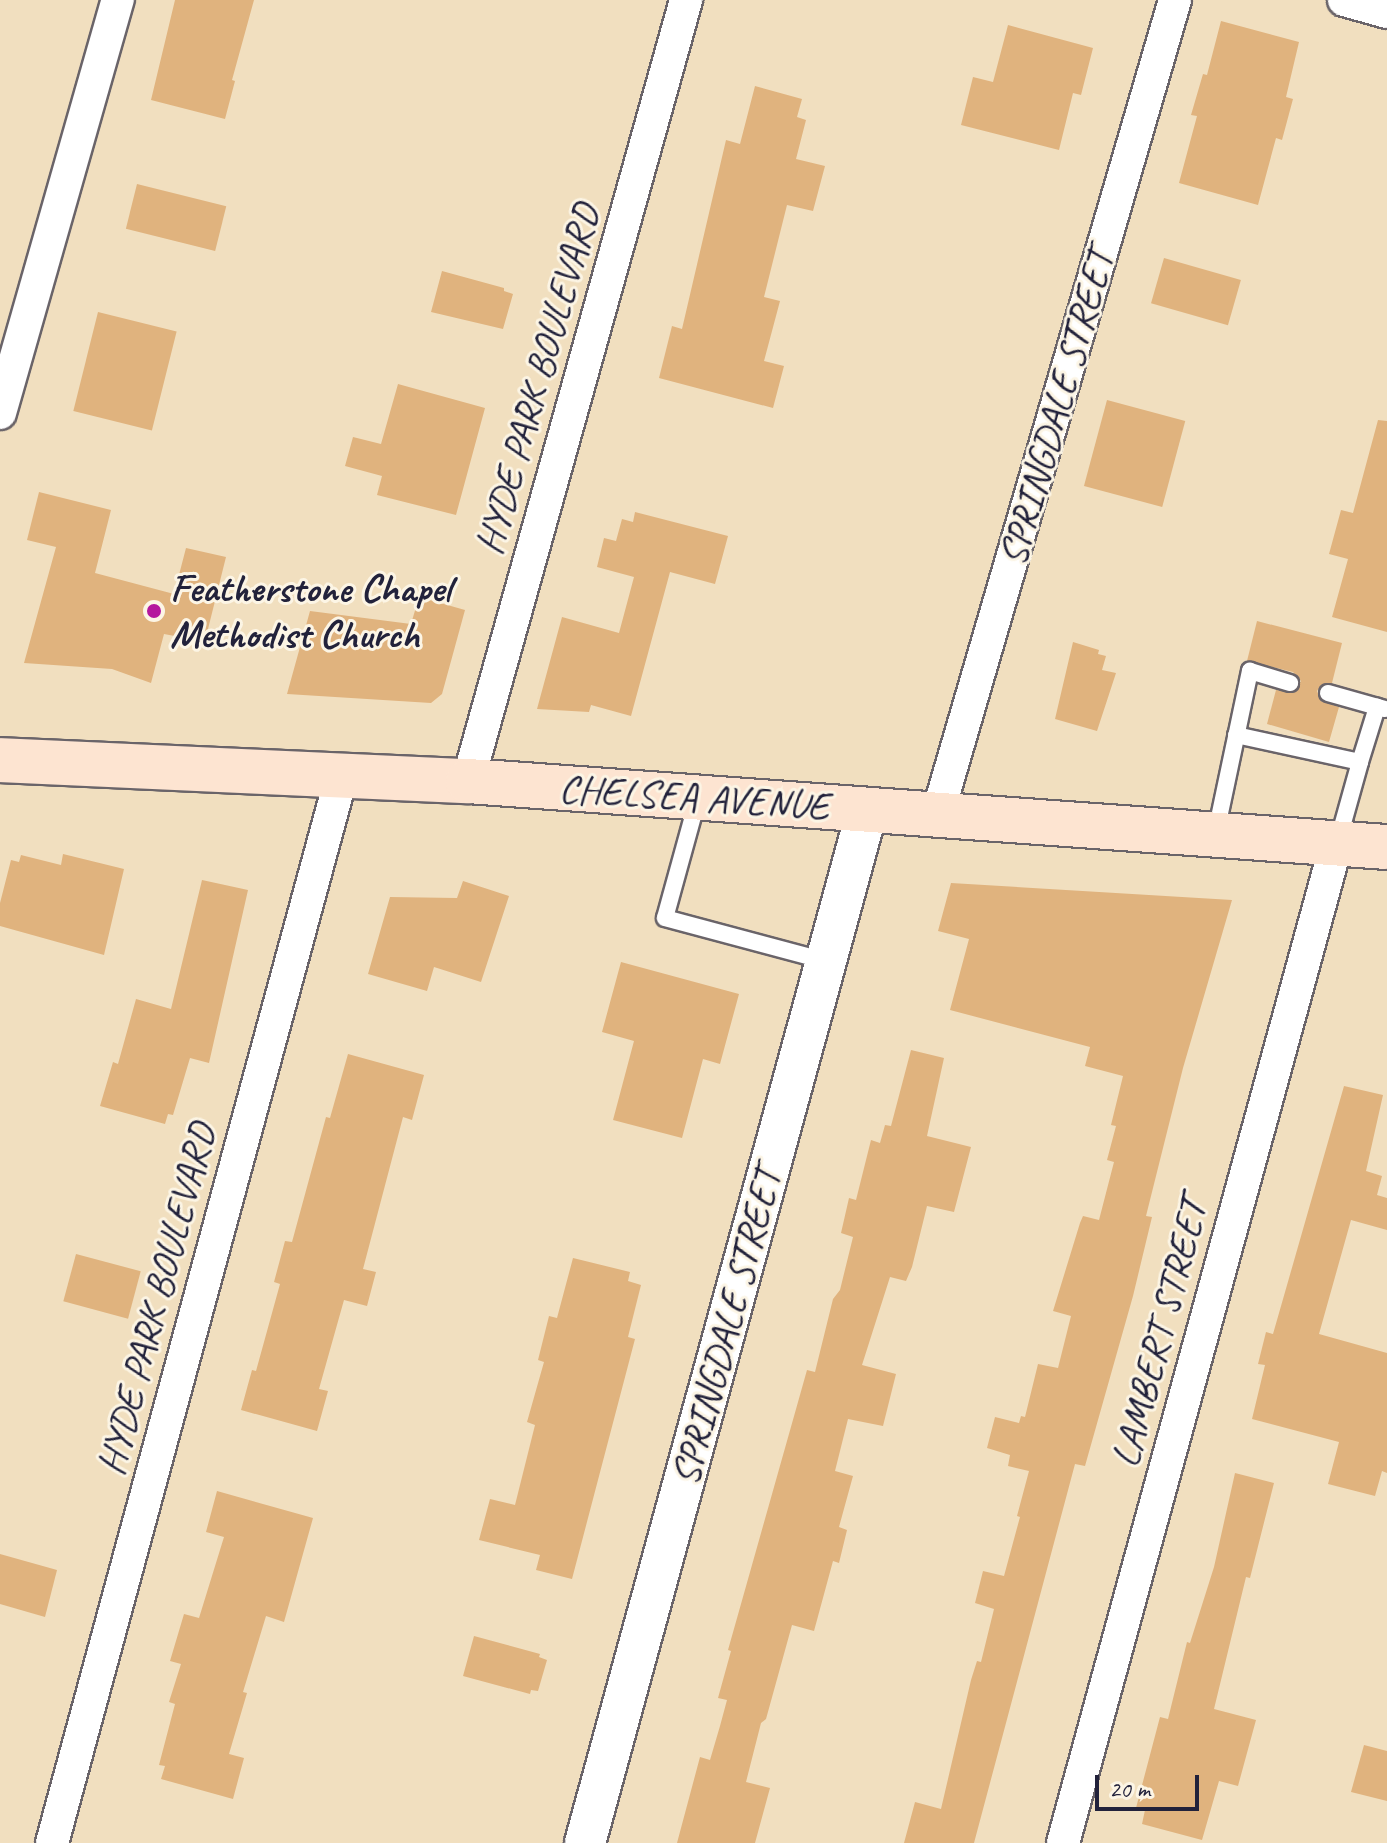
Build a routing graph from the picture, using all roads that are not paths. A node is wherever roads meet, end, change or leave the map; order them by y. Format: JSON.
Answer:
{"nodes":[{"id":1,"x":118,"y":0,"type":"edge"},
{"id":2,"x":686,"y":0,"type":"edge"},
{"id":3,"x":1175,"y":0,"type":"edge"},
{"id":4,"x":1344,"y":0,"type":"edge"},
{"id":5,"x":1387,"y":12,"type":"edge"},
{"id":6,"x":0,"y":413,"type":"edge"},
{"id":7,"x":1290,"y":683,"type":"dead end"},
{"id":8,"x":1328,"y":693,"type":"dead end"},
{"id":9,"x":1382,"y":708,"type":"edge"},
{"id":10,"x":1236,"y":735,"type":"junction"},
{"id":11,"x":0,"y":760,"type":"edge"},
{"id":12,"x":1360,"y":762,"type":"junction"},
{"id":13,"x":341,"y":778,"type":"junction"},
{"id":14,"x":468,"y":781,"type":"junction"},
{"id":15,"x":698,"y":797,"type":"junction"},
{"id":16,"x":867,"y":811,"type":"junction"},
{"id":17,"x":937,"y":816,"type":"junction"},
{"id":18,"x":1215,"y":835,"type":"junction"},
{"id":19,"x":1336,"y":845,"type":"junction"},
{"id":20,"x":1387,"y":847,"type":"edge"},
{"id":21,"x":826,"y":961,"type":"junction"},
{"id":22,"x":52,"y":1843,"type":"edge"},
{"id":23,"x":585,"y":1843,"type":"edge"},
{"id":24,"x":1063,"y":1843,"type":"edge"}],
"edges":[{"from":1,"to":6,"type":"street"},
{"from":2,"to":14,"type":"street","name":"HYDE PARK BOULEVARD"},
{"from":3,"to":17,"type":"street","name":"SPRINGDALE STREET"},
{"from":4,"to":5,"type":"street"},
{"from":7,"to":10,"type":"lane"},
{"from":8,"to":9,"type":"lane"},
{"from":9,"to":12,"type":"lane"},
{"from":10,"to":12,"type":"lane"},
{"from":10,"to":18,"type":"lane"},
{"from":11,"to":13,"type":"main road","name":"CHELSEA AVENUE"},
{"from":12,"to":19,"type":"lane"},
{"from":13,"to":14,"type":"main road","name":"CHELSEA AVENUE"},
{"from":13,"to":22,"type":"street","name":"HYDE PARK BOULEVARD"},
{"from":14,"to":15,"type":"main road","name":"CHELSEA AVENUE"},
{"from":15,"to":16,"type":"main road","name":"CHELSEA AVENUE"},
{"from":15,"to":21,"type":"lane"},
{"from":16,"to":17,"type":"main road","name":"CHELSEA AVENUE"},
{"from":16,"to":21,"type":"street","name":"SPRINGDALE STREET"},
{"from":17,"to":18,"type":"main road","name":"CHELSEA AVENUE"},
{"from":18,"to":19,"type":"main road","name":"CHELSEA AVENUE"},
{"from":19,"to":20,"type":"main road","name":"CHELSEA AVENUE"},
{"from":19,"to":24,"type":"street","name":"LAMBERT STREET"},
{"from":21,"to":23,"type":"street","name":"SPRINGDALE STREET"}]}
